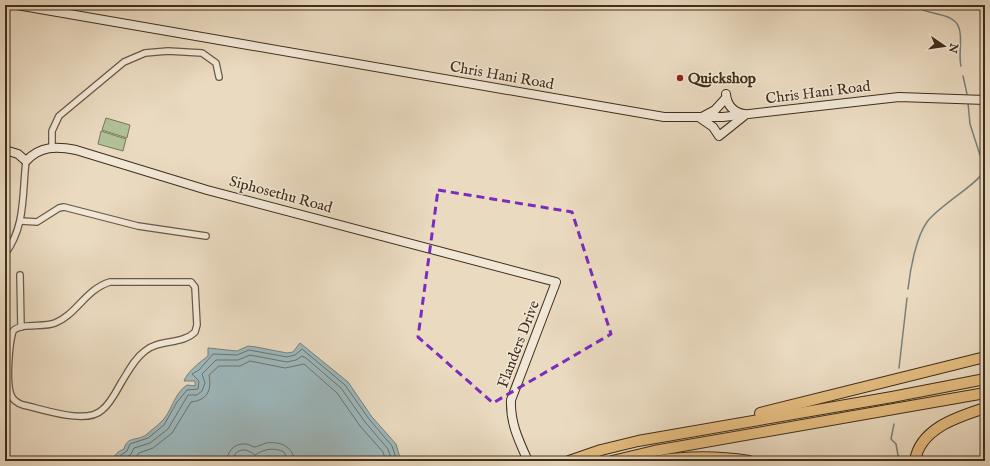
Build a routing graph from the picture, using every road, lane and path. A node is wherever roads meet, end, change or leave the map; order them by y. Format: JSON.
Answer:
{"nodes":[{"id":1,"x":17,"y":5,"type":"edge"},
{"id":2,"x":219,"y":77,"type":"dead end"},
{"id":3,"x":985,"y":100,"type":"edge"},
{"id":4,"x":747,"y":115,"type":"junction"},
{"id":5,"x":700,"y":118,"type":"junction"},
{"id":6,"x":52,"y":147,"type":"junction"},
{"id":7,"x":5,"y":150,"type":"edge"},
{"id":8,"x":26,"y":161,"type":"junction"},
{"id":9,"x":21,"y":221,"type":"junction"},
{"id":10,"x":206,"y":236,"type":"dead end"},
{"id":11,"x":5,"y":254,"type":"edge"},
{"id":12,"x":20,"y":275,"type":"dead end"},
{"id":13,"x":556,"y":282,"type":"joint"},
{"id":14,"x":21,"y":327,"type":"junction"},
{"id":15,"x":985,"y":357,"type":"edge"},
{"id":16,"x":7,"y":361,"type":"edge"},
{"id":17,"x":985,"y":379,"type":"edge"},
{"id":18,"x":985,"y":393,"type":"edge"},
{"id":19,"x":985,"y":408,"type":"edge"},
{"id":20,"x":700,"y":429,"type":"junction"},
{"id":21,"x":528,"y":461,"type":"edge"},
{"id":22,"x":569,"y":461,"type":"edge"},
{"id":23,"x":612,"y":461,"type":"edge"},
{"id":24,"x":656,"y":461,"type":"edge"},
{"id":25,"x":750,"y":461,"type":"edge"},
{"id":26,"x":915,"y":461,"type":"edge"}],
"edges":[{"from":1,"to":5,"type":"main road","name":"Chris Hani Road"},
{"from":2,"to":6,"type":"street"},
{"from":3,"to":4,"type":"main road","name":"Chris Hani Road"},
{"from":4,"to":5,"type":"main road","name":"Chris Hani Road"},
{"from":4,"to":5,"type":"main road"},
{"from":4,"to":5,"type":"main road"},
{"from":6,"to":8,"type":"main road","name":"Siphosethu Road"},
{"from":6,"to":13,"type":"main road","name":"Siphosethu Road"},
{"from":7,"to":8,"type":"main road"},
{"from":8,"to":9,"type":"street"},
{"from":9,"to":10,"type":"street"},
{"from":9,"to":11,"type":"street"},
{"from":12,"to":14,"type":"street"},
{"from":13,"to":21,"type":"main road","name":"Flanders Drive"},
{"from":14,"to":16,"type":"street"},
{"from":14,"to":16,"type":"street"},
{"from":15,"to":20,"type":"highway"},
{"from":17,"to":20,"type":"highway"},
{"from":18,"to":23,"type":"highway"},
{"from":19,"to":26,"type":"highway"},
{"from":20,"to":22,"type":"highway"},
{"from":24,"to":25,"type":"highway"}]}
